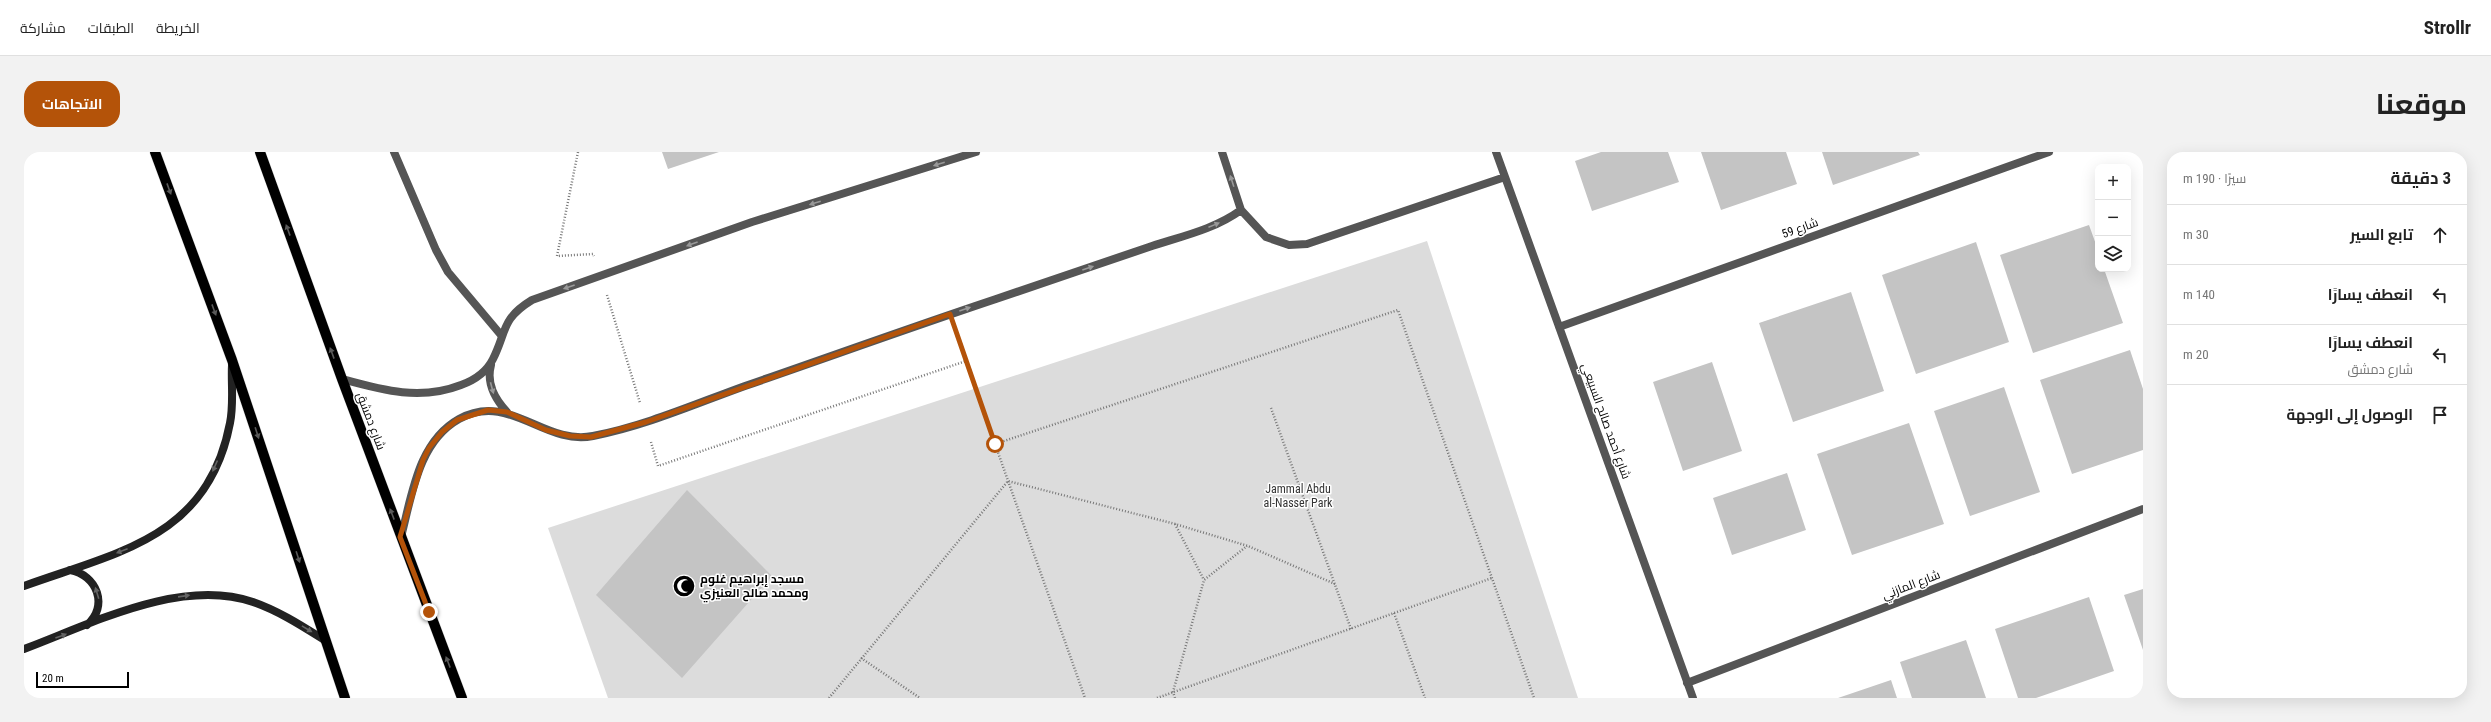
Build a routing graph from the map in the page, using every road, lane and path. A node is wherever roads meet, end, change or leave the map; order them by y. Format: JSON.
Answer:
{"nodes":[{"id":1,"x":27,"y":152,"type":"edge"},
{"id":2,"x":155,"y":152,"type":"edge"},
{"id":3,"x":260,"y":152,"type":"edge"},
{"id":4,"x":394,"y":152,"type":"edge"},
{"id":5,"x":578,"y":152,"type":"edge"},
{"id":6,"x":976,"y":152,"type":"edge"},
{"id":7,"x":1222,"y":152,"type":"edge"},
{"id":8,"x":1496,"y":152,"type":"edge"},
{"id":9,"x":2049,"y":152,"type":"edge"},
{"id":10,"x":24,"y":154,"type":"edge"},
{"id":11,"x":1505,"y":177,"type":"junction"},
{"id":12,"x":1241,"y":210,"type":"junction"},
{"id":13,"x":601,"y":277,"type":"junction"},
{"id":14,"x":950,"y":314,"type":"junction"},
{"id":15,"x":1559,"y":327,"type":"junction"},
{"id":16,"x":501,"y":335,"type":"junction"},
{"id":17,"x":493,"y":358,"type":"junction"},
{"id":18,"x":232,"y":360,"type":"junction"},
{"id":19,"x":966,"y":360,"type":"junction"},
{"id":20,"x":342,"y":379,"type":"junction"},
{"id":21,"x":1271,"y":408,"type":"dead end"},
{"id":22,"x":507,"y":412,"type":"junction"},
{"id":23,"x":646,"y":422,"type":"junction"},
{"id":24,"x":995,"y":444,"type":"junction"},
{"id":25,"x":1008,"y":481,"type":"junction"},
{"id":26,"x":2143,"y":509,"type":"edge"},
{"id":27,"x":1176,"y":524,"type":"junction"},
{"id":28,"x":400,"y":537,"type":"junction"},
{"id":29,"x":1248,"y":546,"type":"junction"},
{"id":30,"x":68,"y":570,"type":"junction"},
{"id":31,"x":1492,"y":578,"type":"junction"},
{"id":32,"x":1204,"y":580,"type":"junction"},
{"id":33,"x":1335,"y":584,"type":"junction"},
{"id":34,"x":24,"y":586,"type":"edge"},
{"id":35,"x":1394,"y":613,"type":"junction"},
{"id":36,"x":85,"y":627,"type":"junction"},
{"id":37,"x":1351,"y":629,"type":"junction"},
{"id":38,"x":326,"y":641,"type":"junction"},
{"id":39,"x":24,"y":649,"type":"edge"},
{"id":40,"x":861,"y":658,"type":"junction"},
{"id":41,"x":1687,"y":683,"type":"junction"},
{"id":42,"x":1173,"y":692,"type":"junction"},
{"id":43,"x":345,"y":698,"type":"edge"},
{"id":44,"x":462,"y":698,"type":"edge"},
{"id":45,"x":829,"y":698,"type":"edge"},
{"id":46,"x":920,"y":698,"type":"edge"},
{"id":47,"x":1085,"y":698,"type":"edge"},
{"id":48,"x":1158,"y":698,"type":"edge"},
{"id":49,"x":1175,"y":698,"type":"edge"},
{"id":50,"x":1425,"y":698,"type":"edge"},
{"id":51,"x":1534,"y":698,"type":"edge"},
{"id":52,"x":1693,"y":698,"type":"edge"}],
"edges":[{"from":1,"to":10,"type":"street"},
{"from":2,"to":18,"type":"main road","one_way":true},
{"from":20,"to":3,"type":"main road","name":"شارع دمشق","one_way":true},
{"from":4,"to":16,"type":"street"},
{"from":5,"to":13,"type":"path"},
{"from":6,"to":13,"type":"street","one_way":true},
{"from":12,"to":7,"type":"street","one_way":true},
{"from":8,"to":11,"type":"street","name":"شارع أحمد صالح السبيعي"},
{"from":9,"to":15,"type":"street","name":"شارع 59"},
{"from":11,"to":12,"type":"street"},
{"from":11,"to":15,"type":"street","name":"شارع أحمد صالح السبيعي"},
{"from":14,"to":12,"type":"street","one_way":true},
{"from":13,"to":16,"type":"street","one_way":true},
{"from":13,"to":23,"type":"path"},
{"from":14,"to":19,"type":"path"},
{"from":14,"to":23,"type":"street"},
{"from":15,"to":41,"type":"street","name":"شارع أحمد صالح السبيعي"},
{"from":16,"to":17,"type":"street"},
{"from":17,"to":20,"type":"street"},
{"from":17,"to":22,"type":"street","one_way":true},
{"from":18,"to":30,"type":"street","one_way":true},
{"from":18,"to":38,"type":"main road","one_way":true},
{"from":19,"to":23,"type":"path"},
{"from":19,"to":24,"type":"path"},
{"from":28,"to":20,"type":"main road","name":"شارع دمشق","one_way":true},
{"from":21,"to":33,"type":"path"},
{"from":22,"to":23,"type":"street"},
{"from":22,"to":28,"type":"street"},
{"from":24,"to":25,"type":"path"},
{"from":24,"to":31,"type":"path"},
{"from":25,"to":27,"type":"path"},
{"from":25,"to":40,"type":"path"},
{"from":25,"to":47,"type":"path"},
{"from":26,"to":41,"type":"street","name":"شارع المازني"},
{"from":27,"to":29,"type":"path"},
{"from":27,"to":32,"type":"path"},
{"from":44,"to":28,"type":"main road","name":"شارع دمشق","one_way":true},
{"from":29,"to":32,"type":"path"},
{"from":29,"to":33,"type":"path"},
{"from":30,"to":34,"type":"street"},
{"from":36,"to":30,"type":"street","one_way":true},
{"from":31,"to":35,"type":"path"},
{"from":31,"to":51,"type":"path"},
{"from":32,"to":42,"type":"path"},
{"from":33,"to":37,"type":"path"},
{"from":35,"to":37,"type":"path"},
{"from":35,"to":50,"type":"path"},
{"from":36,"to":38,"type":"street","one_way":true},
{"from":39,"to":36,"type":"street","one_way":true},
{"from":37,"to":42,"type":"path"},
{"from":38,"to":43,"type":"main road"},
{"from":40,"to":45,"type":"path"},
{"from":40,"to":46,"type":"path"},
{"from":41,"to":52,"type":"street","name":"شارع أحمد صالح السبيعي"},
{"from":42,"to":48,"type":"path"},
{"from":42,"to":49,"type":"path"}]}
